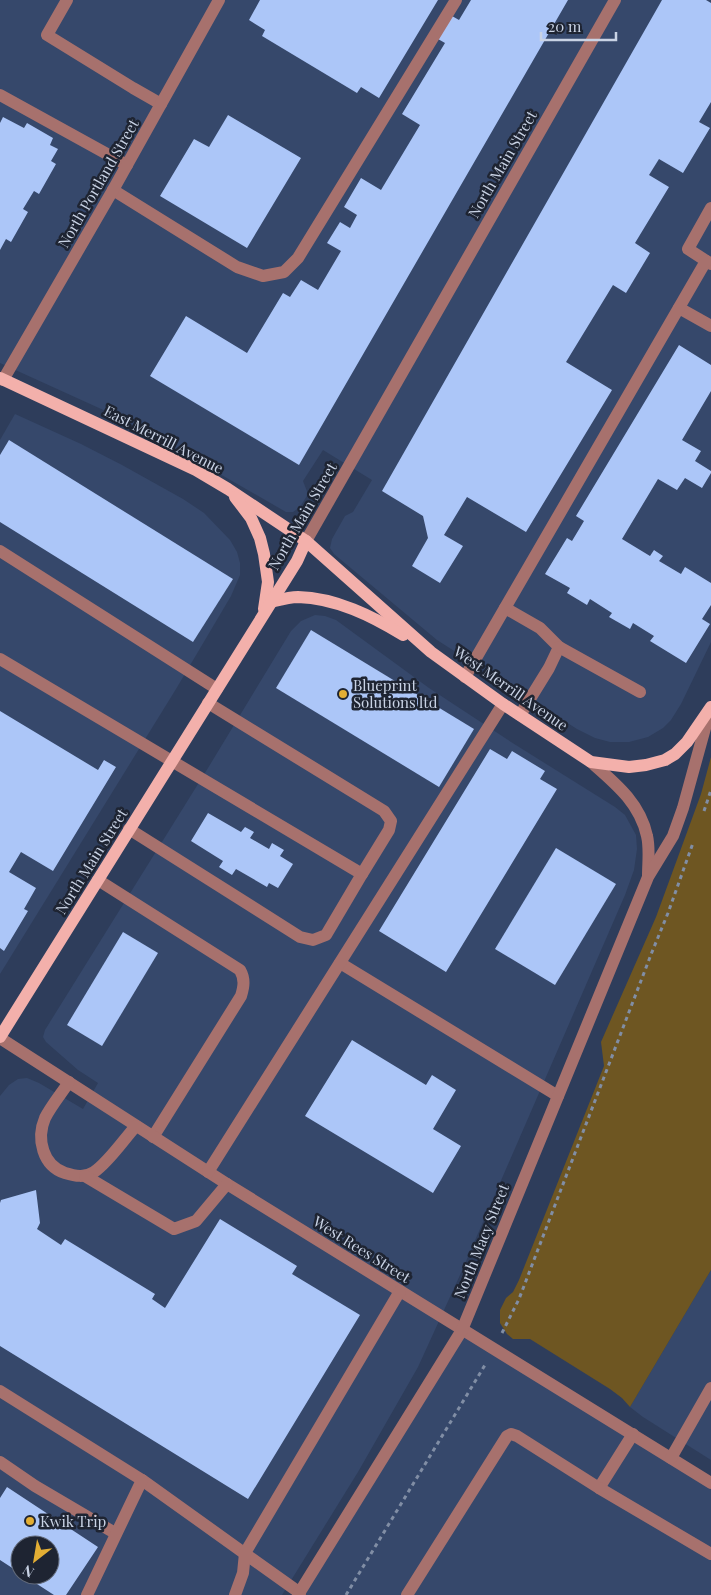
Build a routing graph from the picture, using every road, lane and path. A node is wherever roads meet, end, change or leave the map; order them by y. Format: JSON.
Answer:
{"nodes":[{"id":1,"x":67,"y":0,"type":"edge"},
{"id":2,"x":219,"y":0,"type":"edge"},
{"id":3,"x":456,"y":0,"type":"edge"},
{"id":4,"x":615,"y":0,"type":"edge"},
{"id":5,"x":0,"y":94,"type":"edge"},
{"id":6,"x":161,"y":104,"type":"junction"},
{"id":7,"x":127,"y":165,"type":"junction"},
{"id":8,"x":113,"y":190,"type":"junction"},
{"id":9,"x":711,"y":208,"type":"edge"},
{"id":10,"x":709,"y":263,"type":"edge"},
{"id":11,"x":679,"y":308,"type":"junction"},
{"id":12,"x":711,"y":326,"type":"edge"},
{"id":13,"x":2,"y":379,"type":"edge"},
{"id":14,"x":228,"y":490,"type":"junction"},
{"id":15,"x":306,"y":541,"type":"junction"},
{"id":16,"x":0,"y":552,"type":"edge"},
{"id":17,"x":271,"y":602,"type":"junction"},
{"id":18,"x":505,"y":608,"type":"junction"},
{"id":19,"x":263,"y":615,"type":"junction"},
{"id":20,"x":559,"y":647,"type":"junction"},
{"id":21,"x":431,"y":652,"type":"junction"},
{"id":22,"x":0,"y":659,"type":"edge"},
{"id":23,"x":465,"y":677,"type":"junction"},
{"id":24,"x":217,"y":688,"type":"junction"},
{"id":25,"x":640,"y":692,"type":"dead end"},
{"id":26,"x":208,"y":703,"type":"junction"},
{"id":27,"x":503,"y":704,"type":"junction"},
{"id":28,"x":711,"y":708,"type":"edge"},
{"id":29,"x":520,"y":715,"type":"junction"},
{"id":30,"x":172,"y":760,"type":"junction"},
{"id":31,"x":591,"y":762,"type":"junction"},
{"id":32,"x":711,"y":790,"type":"edge"},
{"id":33,"x":701,"y":819,"type":"dead end"},
{"id":34,"x":129,"y":829,"type":"junction"},
{"id":35,"x":694,"y":838,"type":"dead end"},
{"id":36,"x":362,"y":874,"type":"junction"},
{"id":37,"x":648,"y":877,"type":"junction"},
{"id":38,"x":98,"y":880,"type":"junction"},
{"id":39,"x":340,"y":963,"type":"junction"},
{"id":40,"x":0,"y":1038,"type":"edge"},
{"id":41,"x":69,"y":1082,"type":"junction"},
{"id":42,"x":558,"y":1096,"type":"junction"},
{"id":43,"x":136,"y":1126,"type":"junction"},
{"id":44,"x":153,"y":1137,"type":"junction"},
{"id":45,"x":208,"y":1172,"type":"junction"},
{"id":46,"x":85,"y":1176,"type":"junction"},
{"id":47,"x":227,"y":1184,"type":"junction"},
{"id":48,"x":400,"y":1291,"type":"junction"},
{"id":49,"x":462,"y":1330,"type":"junction"},
{"id":50,"x":494,"y":1349,"type":"junction"},
{"id":51,"x":711,"y":1388,"type":"edge"},
{"id":52,"x":0,"y":1391,"type":"edge"},
{"id":53,"x":633,"y":1434,"type":"junction"},
{"id":54,"x":671,"y":1458,"type":"junction"},
{"id":55,"x":0,"y":1462,"type":"edge"},
{"id":56,"x":142,"y":1480,"type":"junction"},
{"id":57,"x":711,"y":1483,"type":"edge"},
{"id":58,"x":599,"y":1488,"type":"junction"},
{"id":59,"x":116,"y":1534,"type":"junction"},
{"id":60,"x":245,"y":1554,"type":"junction"},
{"id":61,"x":711,"y":1554,"type":"edge"},
{"id":62,"x":299,"y":1594,"type":"edge"},
{"id":63,"x":87,"y":1595,"type":"edge"},
{"id":64,"x":235,"y":1595,"type":"edge"},
{"id":65,"x":346,"y":1595,"type":"edge"},
{"id":66,"x":407,"y":1595,"type":"edge"}],
"edges":[{"from":1,"to":6,"type":"street"},
{"from":2,"to":6,"type":"street","name":"North Portland Street"},
{"from":3,"to":8,"type":"street"},
{"from":4,"to":15,"type":"street","name":"North Main Street"},
{"from":5,"to":7,"type":"street"},
{"from":6,"to":7,"type":"street","name":"North Portland Street"},
{"from":7,"to":8,"type":"street","name":"North Portland Street"},
{"from":8,"to":13,"type":"street","name":"North Portland Street"},
{"from":9,"to":10,"type":"street"},
{"from":10,"to":11,"type":"street"},
{"from":11,"to":12,"type":"street"},
{"from":11,"to":18,"type":"street"},
{"from":13,"to":14,"type":"main road","name":"East Merrill Avenue"},
{"from":14,"to":15,"type":"main road","name":"East Merrill Avenue"},
{"from":14,"to":19,"type":"main road"},
{"from":15,"to":17,"type":"main road","name":"North Main Street"},
{"from":15,"to":21,"type":"main road","name":"West Merrill Avenue"},
{"from":16,"to":24,"type":"street"},
{"from":17,"to":19,"type":"main road","name":"North Main Street"},
{"from":17,"to":21,"type":"main road"},
{"from":18,"to":20,"type":"street"},
{"from":18,"to":23,"type":"street"},
{"from":19,"to":24,"type":"main road","name":"North Main Street"},
{"from":20,"to":25,"type":"street"},
{"from":20,"to":29,"type":"street"},
{"from":21,"to":23,"type":"main road","name":"West Merrill Avenue"},
{"from":22,"to":30,"type":"street"},
{"from":23,"to":27,"type":"main road","name":"West Merrill Avenue"},
{"from":24,"to":26,"type":"main road","name":"North Main Street"},
{"from":26,"to":30,"type":"main road","name":"North Main Street"},
{"from":26,"to":36,"type":"street"},
{"from":27,"to":29,"type":"main road","name":"West Merrill Avenue"},
{"from":27,"to":39,"type":"street"},
{"from":28,"to":31,"type":"main road","name":"West Merrill Avenue"},
{"from":28,"to":37,"type":"street","name":"North Macy Street"},
{"from":29,"to":31,"type":"main road","name":"West Merrill Avenue"},
{"from":30,"to":34,"type":"main road","name":"North Main Street"},
{"from":30,"to":36,"type":"street"},
{"from":31,"to":37,"type":"street","name":"North Macy Street"},
{"from":32,"to":33,"type":"path"},
{"from":34,"to":36,"type":"street"},
{"from":34,"to":38,"type":"main road","name":"North Main Street"},
{"from":35,"to":50,"type":"path"},
{"from":37,"to":42,"type":"street","name":"North Macy Street"},
{"from":38,"to":40,"type":"main road","name":"North Main Street"},
{"from":38,"to":44,"type":"street"},
{"from":39,"to":42,"type":"street"},
{"from":39,"to":45,"type":"street"},
{"from":40,"to":41,"type":"street","name":"West Rees Street"},
{"from":41,"to":43,"type":"street","name":"West Rees Street"},
{"from":41,"to":46,"type":"street"},
{"from":42,"to":49,"type":"street","name":"North Macy Street"},
{"from":43,"to":44,"type":"street","name":"West Rees Street"},
{"from":43,"to":46,"type":"street"},
{"from":44,"to":45,"type":"street","name":"West Rees Street"},
{"from":45,"to":47,"type":"street","name":"West Rees Street"},
{"from":46,"to":47,"type":"street"},
{"from":47,"to":48,"type":"street","name":"West Rees Street"},
{"from":48,"to":49,"type":"street","name":"West Rees Street"},
{"from":48,"to":60,"type":"street"},
{"from":49,"to":50,"type":"street","name":"West Rees Street"},
{"from":49,"to":62,"type":"street","name":"North Macy Street"},
{"from":50,"to":53,"type":"street","name":"West Rees Street"},
{"from":50,"to":65,"type":"path"},
{"from":51,"to":54,"type":"street"},
{"from":52,"to":56,"type":"street"},
{"from":53,"to":54,"type":"street","name":"West Rees Street"},
{"from":53,"to":58,"type":"street"},
{"from":54,"to":57,"type":"street","name":"West Rees Street"},
{"from":55,"to":59,"type":"street"},
{"from":56,"to":59,"type":"street"},
{"from":56,"to":60,"type":"street"},
{"from":58,"to":61,"type":"street"},
{"from":58,"to":66,"type":"street"},
{"from":59,"to":63,"type":"street"},
{"from":60,"to":62,"type":"street"},
{"from":60,"to":64,"type":"street"}]}
